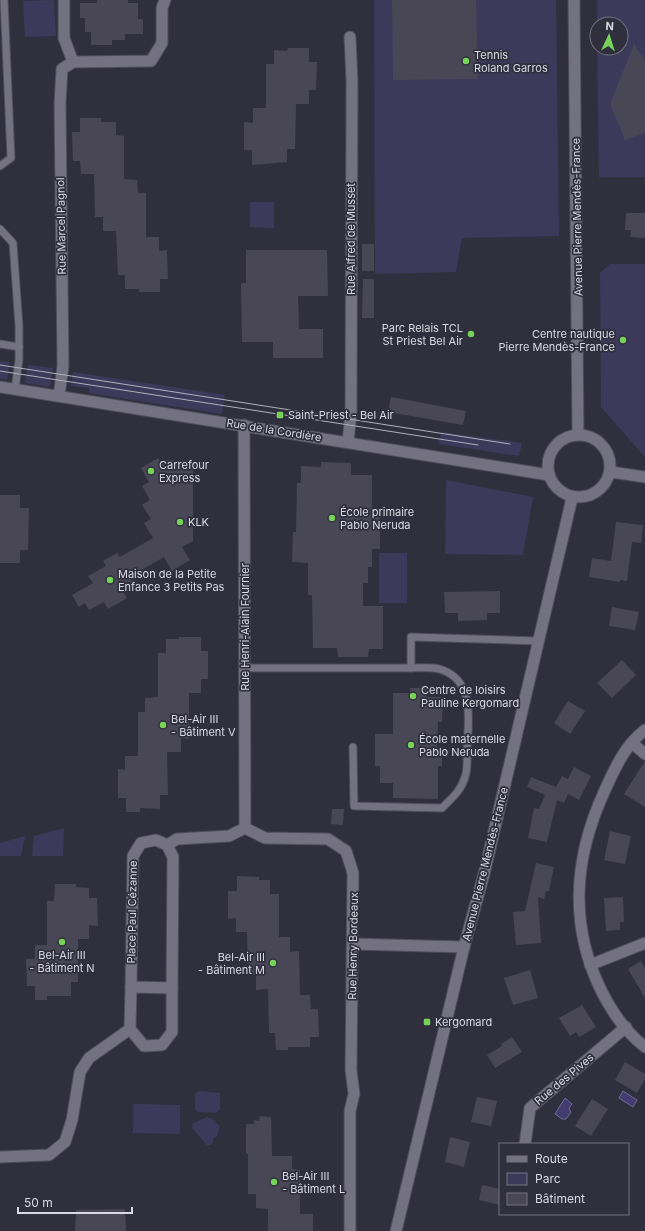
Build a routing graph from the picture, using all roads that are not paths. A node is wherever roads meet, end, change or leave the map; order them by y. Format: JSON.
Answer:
{"nodes":[{"id":1,"x":4,"y":0,"type":"edge"},
{"id":2,"x":64,"y":0,"type":"edge"},
{"id":3,"x":165,"y":0,"type":"edge"},
{"id":4,"x":574,"y":0,"type":"edge"},
{"id":5,"x":350,"y":37,"type":"dead end"},
{"id":6,"x":73,"y":62,"type":"junction"},
{"id":7,"x":0,"y":166,"type":"edge"},
{"id":8,"x":0,"y":229,"type":"edge"},
{"id":9,"x":0,"y":344,"type":"edge"},
{"id":10,"x":19,"y":347,"type":"junction"},
{"id":11,"x":0,"y":387,"type":"edge"},
{"id":12,"x":15,"y":389,"type":"junction"},
{"id":13,"x":59,"y":396,"type":"junction"},
{"id":14,"x":244,"y":425,"type":"junction"},
{"id":15,"x":578,"y":435,"type":"junction"},
{"id":16,"x":348,"y":442,"type":"junction"},
{"id":17,"x":611,"y":472,"type":"junction"},
{"id":18,"x":548,"y":475,"type":"junction"},
{"id":19,"x":645,"y":477,"type":"edge"},
{"id":20,"x":572,"y":498,"type":"junction"},
{"id":21,"x":538,"y":640,"type":"junction"},
{"id":22,"x":245,"y":668,"type":"junction"},
{"id":23,"x":411,"y":668,"type":"junction"},
{"id":24,"x":645,"y":730,"type":"edge"},
{"id":25,"x":632,"y":742,"type":"junction"},
{"id":26,"x":353,"y":747,"type":"dead end"},
{"id":27,"x":645,"y":754,"type":"edge"},
{"id":28,"x":245,"y":828,"type":"junction"},
{"id":29,"x":167,"y":845,"type":"junction"},
{"id":30,"x":645,"y":943,"type":"edge"},
{"id":31,"x":353,"y":944,"type":"junction"},
{"id":32,"x":464,"y":947,"type":"junction"},
{"id":33,"x":590,"y":965,"type":"junction"},
{"id":34,"x":131,"y":987,"type":"junction"},
{"id":35,"x":172,"y":988,"type":"junction"},
{"id":36,"x":626,"y":1027,"type":"junction"},
{"id":37,"x":130,"y":1028,"type":"junction"},
{"id":38,"x":645,"y":1047,"type":"edge"},
{"id":39,"x":525,"y":1143,"type":"edge"},
{"id":40,"x":0,"y":1157,"type":"edge"},
{"id":41,"x":350,"y":1231,"type":"edge"},
{"id":42,"x":396,"y":1231,"type":"edge"}],
"edges":[{"from":1,"to":7,"type":"lane"},
{"from":2,"to":6,"type":"street"},
{"from":3,"to":6,"type":"street"},
{"from":4,"to":15,"type":"street","name":"Avenue Pierre Mendès-France"},
{"from":5,"to":16,"type":"street","name":"Rue Alfred de Musset"},
{"from":6,"to":13,"type":"street","name":"Rue Marcel Pagnol"},
{"from":8,"to":10,"type":"lane"},
{"from":9,"to":10,"type":"lane"},
{"from":10,"to":12,"type":"lane"},
{"from":11,"to":12,"type":"street","name":"Rue de la Cordière"},
{"from":12,"to":13,"type":"street","name":"Rue de la Cordière"},
{"from":13,"to":14,"type":"street","name":"Rue de la Cordière"},
{"from":14,"to":16,"type":"street","name":"Rue de la Cordière"},
{"from":14,"to":22,"type":"street","name":"Rue Henri-Alain Fournier"},
{"from":15,"to":17,"type":"street"},
{"from":15,"to":18,"type":"street"},
{"from":16,"to":18,"type":"street","name":"Rue de la Cordière"},
{"from":17,"to":19,"type":"street"},
{"from":17,"to":20,"type":"street"},
{"from":18,"to":20,"type":"street"},
{"from":20,"to":21,"type":"street","name":"Avenue Pierre Mendès-France"},
{"from":21,"to":23,"type":"lane"},
{"from":21,"to":32,"type":"street","name":"Avenue Pierre Mendès-France"},
{"from":22,"to":23,"type":"lane"},
{"from":22,"to":28,"type":"street","name":"Rue Henri-Alain Fournier"},
{"from":23,"to":26,"type":"lane"},
{"from":24,"to":25,"type":"street"},
{"from":25,"to":27,"type":"street"},
{"from":25,"to":33,"type":"street"},
{"from":28,"to":29,"type":"street"},
{"from":28,"to":31,"type":"street","name":"Rue Henry Bordeaux"},
{"from":29,"to":34,"type":"street","name":"Place Paul Cézanne"},
{"from":29,"to":35,"type":"street"},
{"from":30,"to":33,"type":"street"},
{"from":31,"to":32,"type":"street"},
{"from":31,"to":41,"type":"street","name":"Rue Henry Bordeaux"},
{"from":32,"to":42,"type":"street","name":"Avenue Pierre Mendès-France"},
{"from":33,"to":36,"type":"street"},
{"from":34,"to":35,"type":"street"},
{"from":34,"to":37,"type":"street","name":"Place Paul Cézanne"},
{"from":35,"to":37,"type":"street"},
{"from":36,"to":38,"type":"street"},
{"from":36,"to":39,"type":"street","name":"Rue des Pives"},
{"from":37,"to":40,"type":"street"}]}
